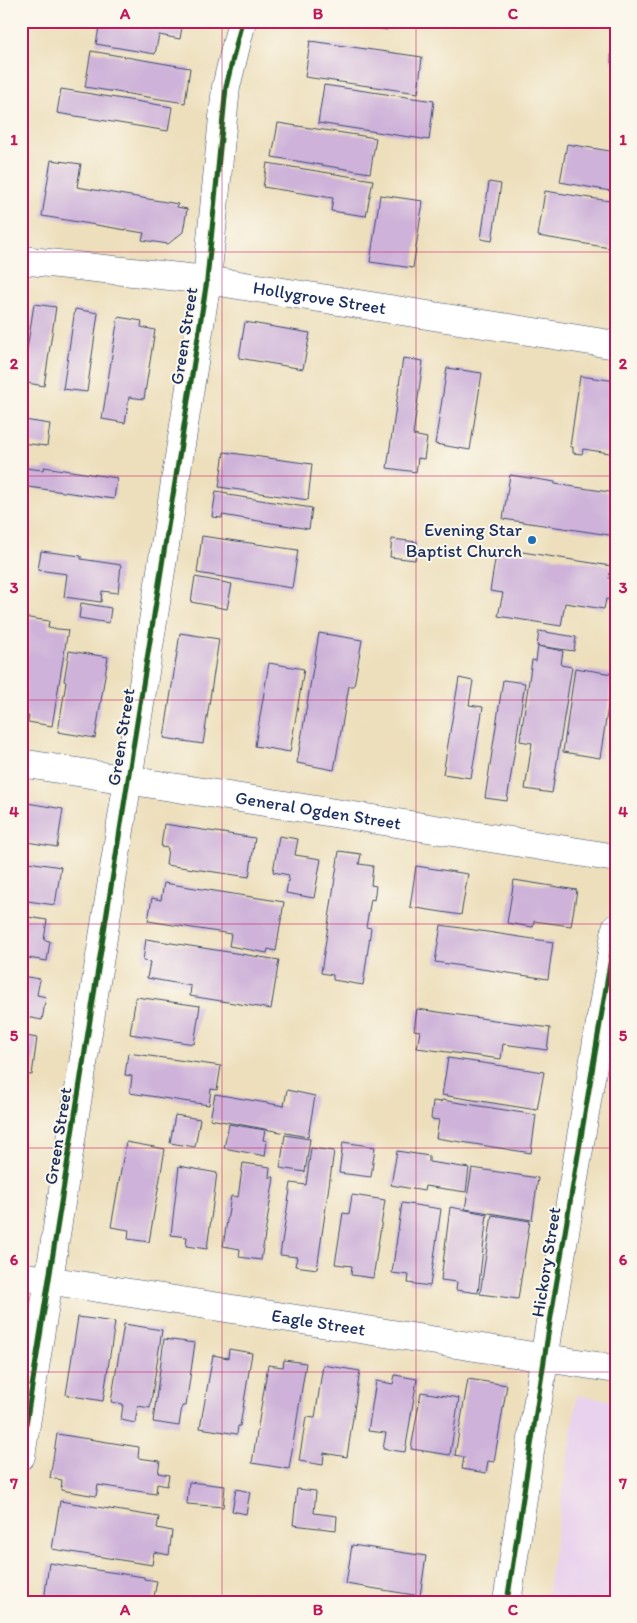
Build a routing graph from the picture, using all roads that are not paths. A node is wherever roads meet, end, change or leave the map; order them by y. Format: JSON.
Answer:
{"nodes":[{"id":1,"x":242,"y":21,"type":"edge"},
{"id":2,"x":21,"y":260,"type":"edge"},
{"id":3,"x":207,"y":280,"type":"junction"},
{"id":4,"x":616,"y":345,"type":"edge"},
{"id":5,"x":21,"y":763,"type":"edge"},
{"id":6,"x":128,"y":780,"type":"junction"},
{"id":7,"x":616,"y":858,"type":"edge"},
{"id":8,"x":616,"y":928,"type":"edge"},
{"id":9,"x":21,"y":1276,"type":"edge"},
{"id":10,"x":49,"y":1280,"type":"junction"},
{"id":11,"x":544,"y":1358,"type":"junction"},
{"id":12,"x":616,"y":1369,"type":"edge"},
{"id":13,"x":21,"y":1456,"type":"edge"},
{"id":14,"x":508,"y":1602,"type":"edge"}],
"edges":[{"from":1,"to":3,"type":"street","name":"Green Street"},
{"from":2,"to":3,"type":"street","name":"Hollygrove Street"},
{"from":3,"to":4,"type":"street","name":"Hollygrove Street"},
{"from":3,"to":6,"type":"street","name":"Green Street"},
{"from":5,"to":6,"type":"street","name":"General Ogden Street"},
{"from":6,"to":7,"type":"street","name":"General Ogden Street"},
{"from":6,"to":10,"type":"street","name":"Green Street"},
{"from":8,"to":11,"type":"street","name":"Hickory Street"},
{"from":9,"to":10,"type":"street","name":"Eagle Street"},
{"from":10,"to":11,"type":"street","name":"Eagle Street"},
{"from":10,"to":13,"type":"street","name":"Green Street"},
{"from":11,"to":12,"type":"street","name":"Eagle Street"},
{"from":11,"to":14,"type":"street","name":"Hickory Street"}]}
